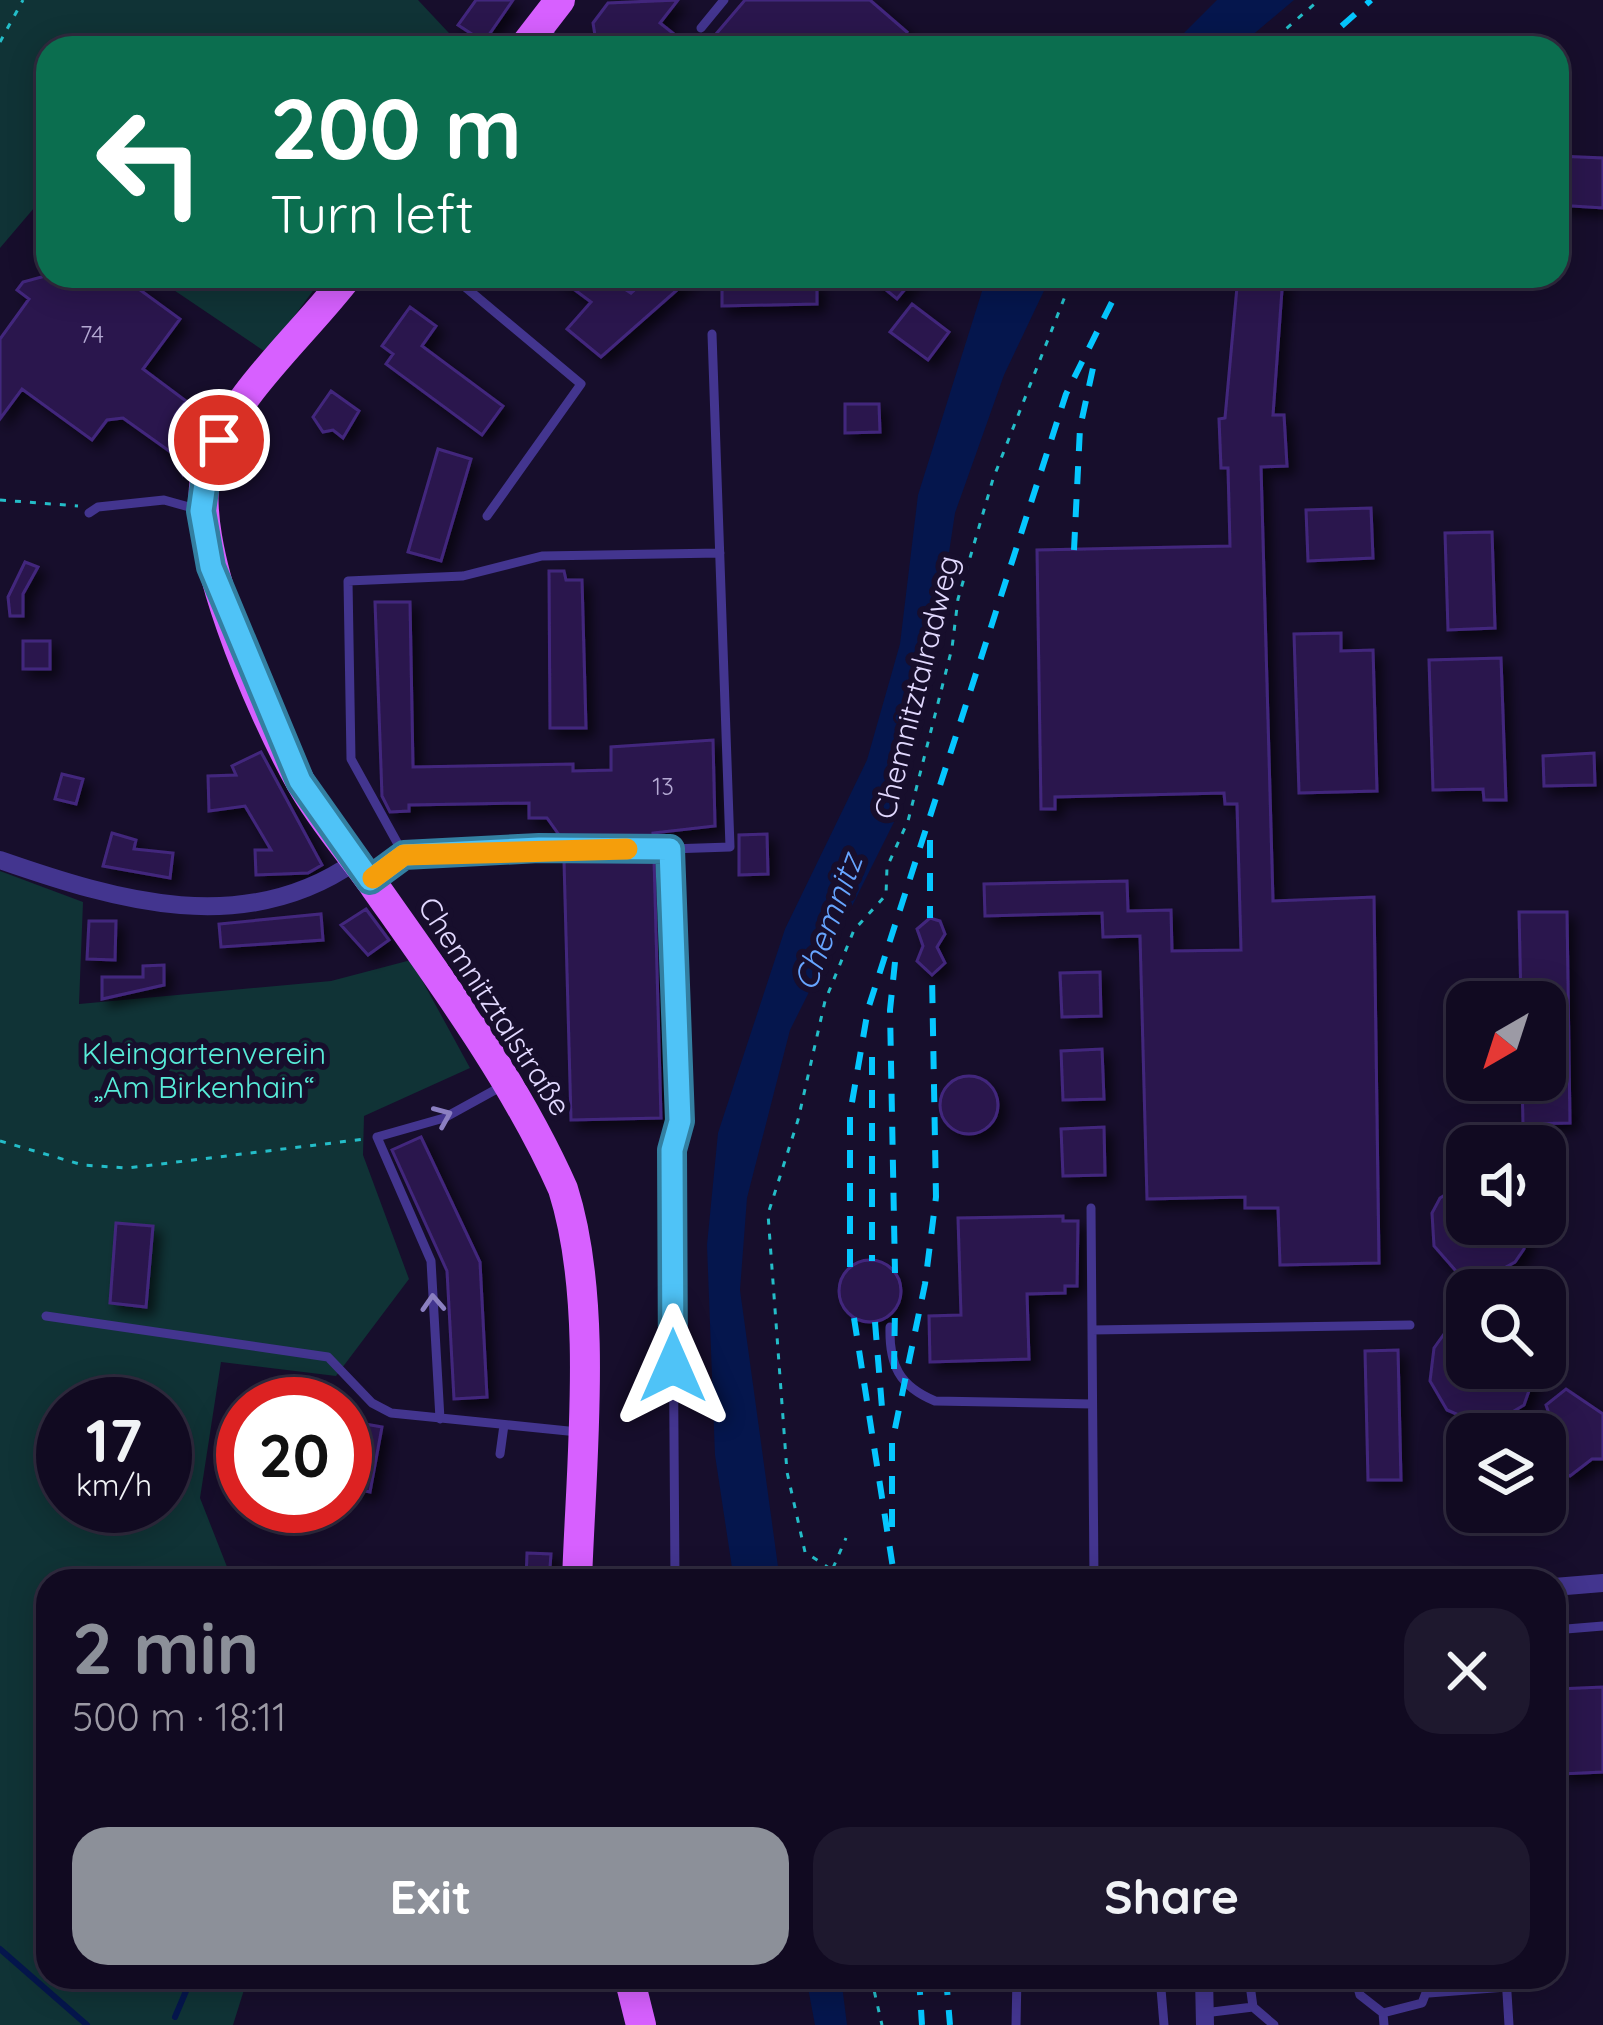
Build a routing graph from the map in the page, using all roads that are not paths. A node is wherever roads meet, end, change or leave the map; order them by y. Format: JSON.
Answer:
{"nodes":[{"id":1,"x":560,"y":0,"type":"edge"},
{"id":2,"x":724,"y":0,"type":"edge"},
{"id":3,"x":701,"y":28,"type":"dead end"},
{"id":4,"x":533,"y":36,"type":"edge"},
{"id":5,"x":338,"y":288,"type":"edge"},
{"id":6,"x":466,"y":288,"type":"edge"},
{"id":7,"x":712,"y":334,"type":"dead end"},
{"id":8,"x":93,"y":510,"type":"road end"},
{"id":9,"x":201,"y":511,"type":"junction"},
{"id":10,"x":487,"y":516,"type":"dead end"},
{"id":11,"x":720,"y":553,"type":"junction"},
{"id":12,"x":670,"y":849,"type":"junction"},
{"id":13,"x":404,"y":855,"type":"junction"},
{"id":14,"x":0,"y":860,"type":"edge"},
{"id":15,"x":363,"y":870,"type":"junction"},
{"id":16,"x":504,"y":1085,"type":"junction"},
{"id":17,"x":1091,"y":1208,"type":"dead end"},
{"id":18,"x":46,"y":1316,"type":"dead end"},
{"id":19,"x":1410,"y":1325,"type":"dead end"},
{"id":20,"x":890,"y":1327,"type":"dead end"},
{"id":21,"x":1092,"y":1330,"type":"junction"},
{"id":22,"x":1092,"y":1404,"type":"junction"},
{"id":23,"x":440,"y":1419,"type":"junction"},
{"id":24,"x":504,"y":1425,"type":"junction"},
{"id":25,"x":581,"y":1432,"type":"junction"},
{"id":26,"x":500,"y":1454,"type":"dead end"},
{"id":27,"x":577,"y":1569,"type":"edge"},
{"id":28,"x":674,"y":1569,"type":"edge"},
{"id":29,"x":1094,"y":1569,"type":"edge"},
{"id":30,"x":1603,"y":1583,"type":"edge"},
{"id":31,"x":1566,"y":1586,"type":"edge"},
{"id":32,"x":1603,"y":1626,"type":"edge"},
{"id":33,"x":1566,"y":1629,"type":"edge"},
{"id":34,"x":632,"y":1989,"type":"edge"},
{"id":35,"x":1017,"y":1989,"type":"edge"},
{"id":36,"x":1161,"y":1989,"type":"edge"},
{"id":37,"x":1204,"y":1989,"type":"edge"},
{"id":38,"x":1251,"y":1989,"type":"edge"},
{"id":39,"x":1358,"y":1989,"type":"edge"},
{"id":40,"x":1430,"y":1989,"type":"edge"},
{"id":41,"x":1457,"y":1989,"type":"edge"},
{"id":42,"x":1506,"y":1989,"type":"edge"},
{"id":43,"x":1429,"y":1993,"type":"junction"},
{"id":44,"x":1252,"y":2007,"type":"junction"},
{"id":45,"x":1205,"y":2019,"type":"edge"},
{"id":46,"x":1383,"y":2019,"type":"edge"},
{"id":47,"x":641,"y":2025,"type":"edge"},
{"id":48,"x":1016,"y":2025,"type":"edge"},
{"id":49,"x":1164,"y":2025,"type":"edge"},
{"id":50,"x":1274,"y":2025,"type":"edge"},
{"id":51,"x":1508,"y":2025,"type":"edge"}],
"edges":[{"from":1,"to":4,"type":"main road"},
{"from":2,"to":3,"type":"lane"},
{"from":5,"to":9,"type":"main road","name":"Chemnitztalstraße"},
{"from":6,"to":10,"type":"lane"},
{"from":7,"to":11,"type":"lane"},
{"from":8,"to":9,"type":"lane"},
{"from":9,"to":15,"type":"main road","name":"Chemnitztalstraße"},
{"from":11,"to":12,"type":"lane"},
{"from":11,"to":13,"type":"lane"},
{"from":12,"to":13,"type":"lane"},
{"from":12,"to":28,"type":"lane"},
{"from":13,"to":15,"type":"lane"},
{"from":14,"to":15,"type":"street"},
{"from":15,"to":16,"type":"main road","name":"Chemnitztalstraße"},
{"from":23,"to":16,"type":"lane","one_way":true},
{"from":16,"to":25,"type":"main road","name":"Chemnitztalstraße"},
{"from":17,"to":21,"type":"lane"},
{"from":18,"to":23,"type":"lane"},
{"from":19,"to":21,"type":"lane"},
{"from":20,"to":22,"type":"lane"},
{"from":21,"to":22,"type":"lane"},
{"from":22,"to":29,"type":"lane"},
{"from":23,"to":24,"type":"lane"},
{"from":24,"to":25,"type":"lane"},
{"from":24,"to":26,"type":"lane"},
{"from":25,"to":27,"type":"main road","name":"Chemnitztalstraße"},
{"from":30,"to":31,"type":"street"},
{"from":32,"to":33,"type":"lane"},
{"from":34,"to":47,"type":"main road"},
{"from":35,"to":48,"type":"lane"},
{"from":36,"to":49,"type":"lane"},
{"from":37,"to":45,"type":"street"},
{"from":38,"to":44,"type":"lane"},
{"from":39,"to":46,"type":"lane"},
{"from":40,"to":43,"type":"lane"},
{"from":41,"to":43,"type":"lane"},
{"from":42,"to":51,"type":"lane"},
{"from":43,"to":46,"type":"lane"},
{"from":44,"to":45,"type":"lane"},
{"from":44,"to":50,"type":"lane"}]}
